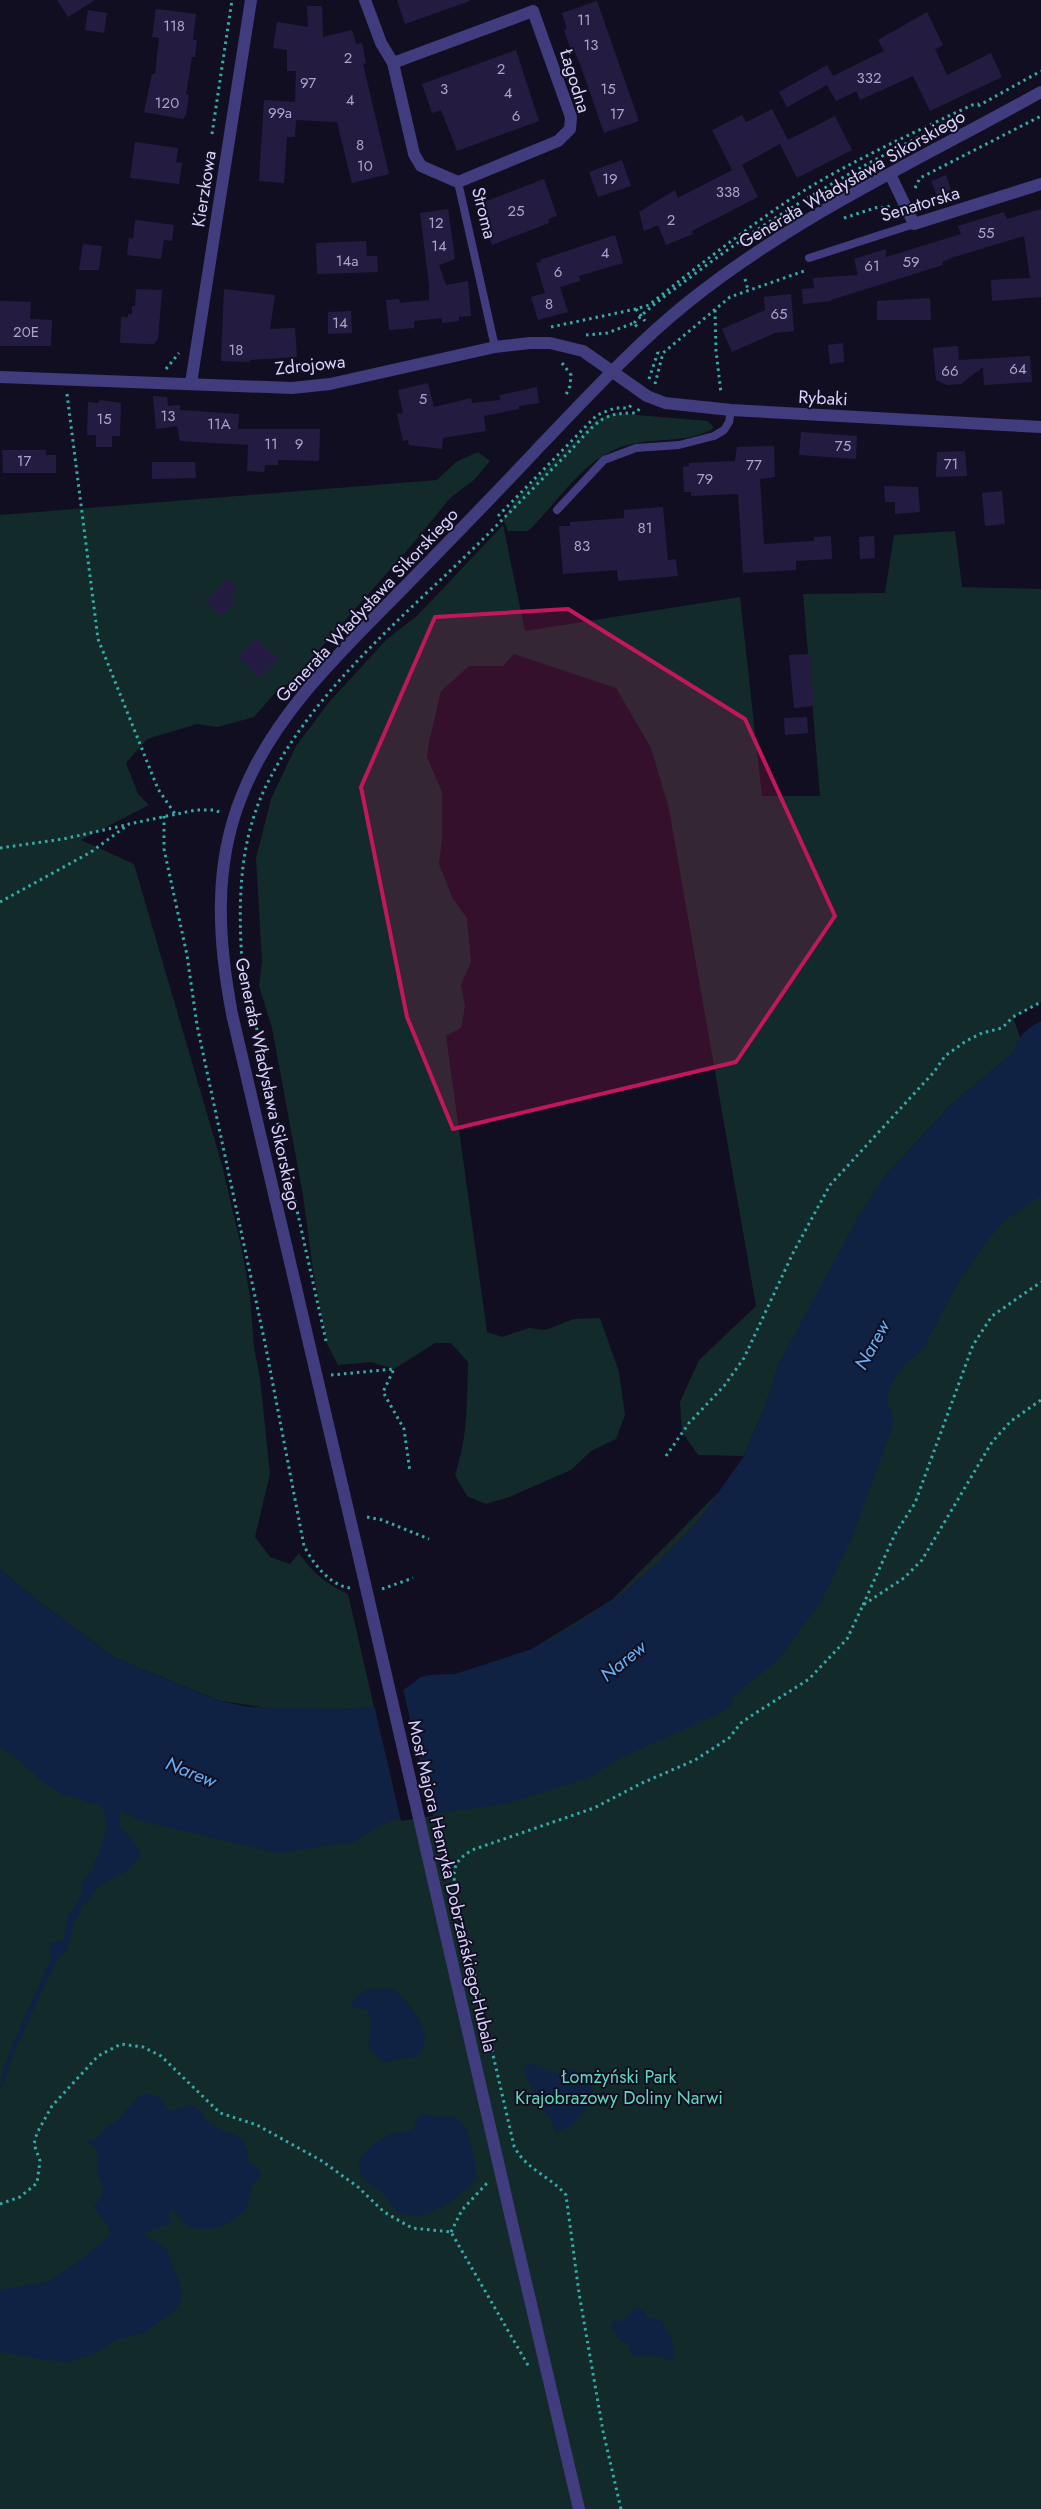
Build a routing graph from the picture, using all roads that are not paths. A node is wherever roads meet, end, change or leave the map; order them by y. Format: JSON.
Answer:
{"nodes":[{"id":1,"x":250,"y":0,"type":"edge"},
{"id":2,"x":365,"y":0,"type":"edge"},
{"id":3,"x":532,"y":5,"type":"edge"},
{"id":4,"x":393,"y":64,"type":"junction"},
{"id":5,"x":1041,"y":92,"type":"edge"},
{"id":6,"x":890,"y":174,"type":"junction"},
{"id":7,"x":458,"y":182,"type":"junction"},
{"id":8,"x":1041,"y":184,"type":"edge"},
{"id":9,"x":914,"y":224,"type":"junction"},
{"id":10,"x":809,"y":258,"type":"dead end"},
{"id":11,"x":495,"y":347,"type":"junction"},
{"id":12,"x":612,"y":372,"type":"junction"},
{"id":13,"x":0,"y":377,"type":"edge"},
{"id":14,"x":191,"y":383,"type":"junction"},
{"id":15,"x":731,"y":410,"type":"junction"},
{"id":16,"x":1041,"y":427,"type":"edge"},
{"id":17,"x":557,"y":510,"type":"dead end"},
{"id":18,"x":358,"y":1553,"type":"joint"},
{"id":19,"x":579,"y":2509,"type":"edge"}],
"edges":[{"from":1,"to":14,"type":"street","name":"Kierzkowa"},
{"from":2,"to":4,"type":"street","name":"Stroma"},
{"from":3,"to":4,"type":"street","name":"Łagodna"},
{"from":3,"to":7,"type":"street","name":"Łagodna"},
{"from":4,"to":7,"type":"street","name":"Stroma"},
{"from":5,"to":6,"type":"street","name":"Generała Władysława Sikorskiego"},
{"from":6,"to":9,"type":"street"},
{"from":6,"to":12,"type":"street","name":"Generała Władysława Sikorskiego"},
{"from":7,"to":11,"type":"lane","name":"Stroma"},
{"from":8,"to":9,"type":"street","name":"Senatorska"},
{"from":9,"to":10,"type":"lane","name":"Senatorska"},
{"from":11,"to":12,"type":"street","name":"Zdrojowa"},
{"from":11,"to":14,"type":"street","name":"Zdrojowa"},
{"from":12,"to":15,"type":"street","name":"Rybaki"},
{"from":12,"to":18,"type":"street","name":"Generała Władysława Sikorskiego"},
{"from":13,"to":14,"type":"street","name":"Zdrojowa"},
{"from":15,"to":16,"type":"street","name":"Rybaki"},
{"from":15,"to":17,"type":"lane"},
{"from":18,"to":19,"type":"street","name":"Most Majora Henryka Dobrzańskiego-Hubala","bridge":true}]}
